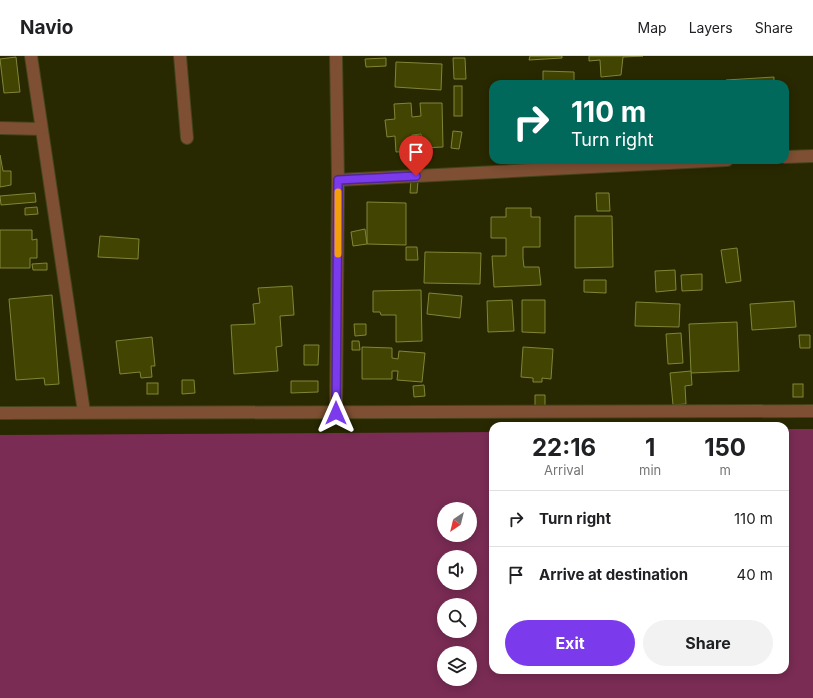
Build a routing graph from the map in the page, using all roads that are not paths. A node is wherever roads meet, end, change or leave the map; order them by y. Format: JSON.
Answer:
{"nodes":[{"id":1,"x":31,"y":56,"type":"edge"},
{"id":2,"x":180,"y":56,"type":"edge"},
{"id":3,"x":336,"y":56,"type":"edge"},
{"id":4,"x":0,"y":128,"type":"edge"},
{"id":5,"x":41,"y":129,"type":"junction"},
{"id":6,"x":187,"y":138,"type":"dead end"},
{"id":7,"x":813,"y":156,"type":"edge"},
{"id":8,"x":789,"y":157,"type":"edge"},
{"id":9,"x":649,"y":164,"type":"edge"},
{"id":10,"x":338,"y":180,"type":"junction"},
{"id":11,"x":813,"y":411,"type":"edge"},
{"id":12,"x":84,"y":412,"type":"junction"},
{"id":13,"x":336,"y":413,"type":"junction"},
{"id":14,"x":0,"y":414,"type":"edge"}],
"edges":[{"from":1,"to":5,"type":"street"},
{"from":2,"to":6,"type":"street"},
{"from":3,"to":10,"type":"street"},
{"from":4,"to":5,"type":"street"},
{"from":5,"to":12,"type":"street"},
{"from":7,"to":8,"type":"street"},
{"from":9,"to":10,"type":"street"},
{"from":10,"to":13,"type":"street"},
{"from":11,"to":13,"type":"street"},
{"from":12,"to":13,"type":"street"},
{"from":12,"to":14,"type":"street"}]}
